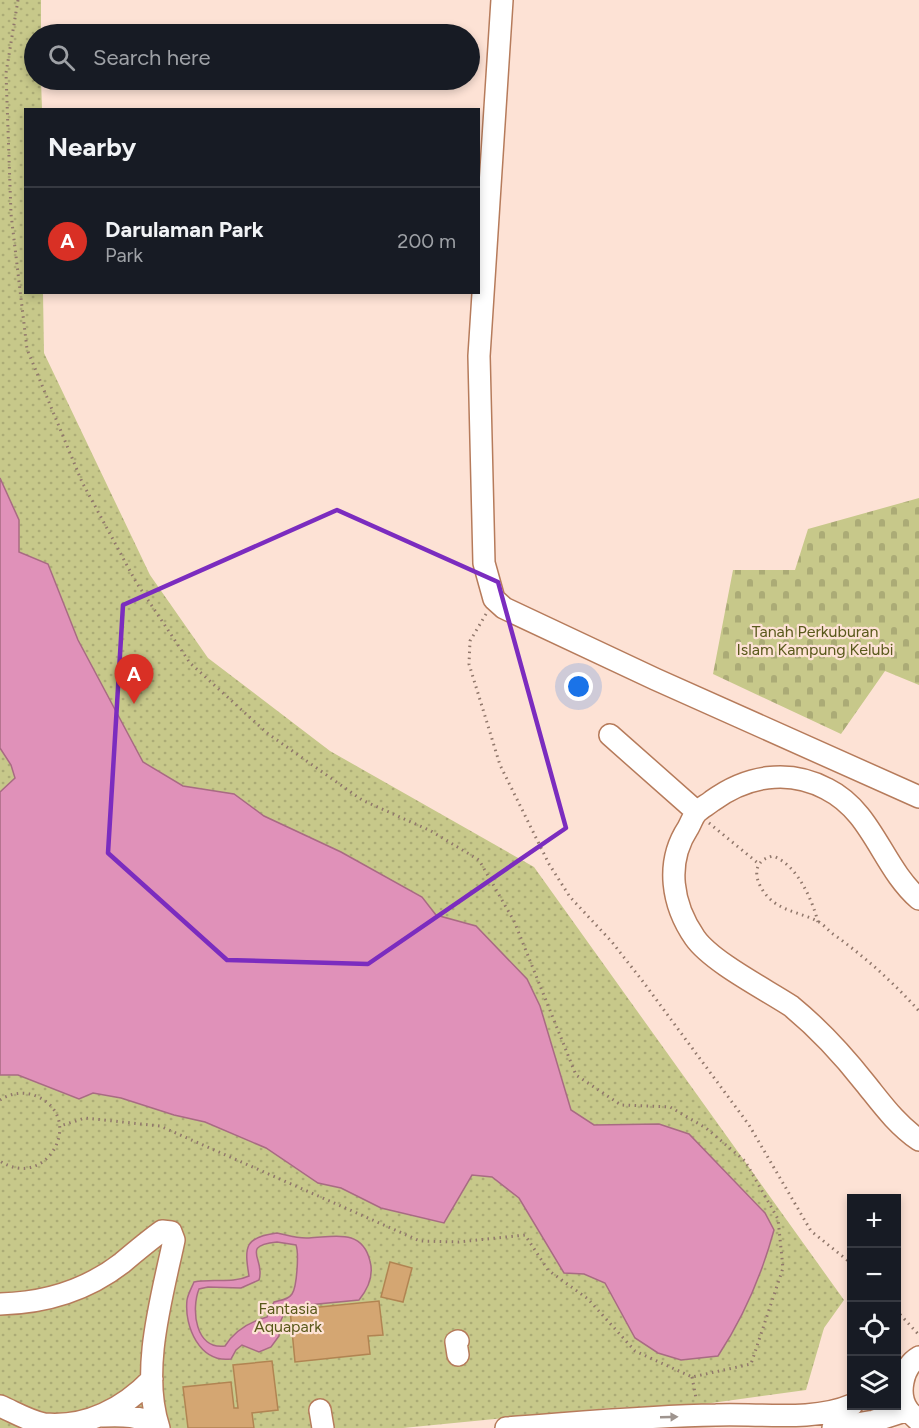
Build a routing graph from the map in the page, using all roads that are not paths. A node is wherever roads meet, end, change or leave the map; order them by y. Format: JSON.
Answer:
{"nodes":[{"id":1,"x":502,"y":0,"type":"edge"},
{"id":2,"x":610,"y":735,"type":"dead end"},
{"id":3,"x":919,"y":797,"type":"edge"},
{"id":4,"x":697,"y":812,"type":"junction"},
{"id":5,"x":919,"y":899,"type":"edge"},
{"id":6,"x":919,"y":1140,"type":"edge"},
{"id":7,"x":0,"y":1304,"type":"edge"},
{"id":8,"x":919,"y":1358,"type":"edge"},
{"id":9,"x":152,"y":1378,"type":"junction"},
{"id":10,"x":901,"y":1379,"type":"edge"},
{"id":11,"x":901,"y":1388,"type":"edge"},
{"id":12,"x":847,"y":1407,"type":"edge"},
{"id":13,"x":0,"y":1408,"type":"edge"},
{"id":14,"x":102,"y":1416,"type":"junction"},
{"id":15,"x":913,"y":1416,"type":"edge"},
{"id":16,"x":71,"y":1427,"type":"edge"},
{"id":17,"x":10,"y":1428,"type":"edge"},
{"id":18,"x":158,"y":1428,"type":"edge"},
{"id":19,"x":506,"y":1428,"type":"edge"},
{"id":20,"x":833,"y":1428,"type":"edge"}],
"edges":[{"from":1,"to":3,"type":"street"},
{"from":2,"to":4,"type":"street"},
{"from":4,"to":5,"type":"street"},
{"from":4,"to":6,"type":"street"},
{"from":7,"to":9,"type":"street"},
{"from":8,"to":10,"type":"street"},
{"from":9,"to":14,"type":"street"},
{"from":9,"to":18,"type":"street"},
{"from":11,"to":15,"type":"street"},
{"from":19,"to":12,"type":"street","one_way":true},
{"from":13,"to":16,"type":"street"},
{"from":13,"to":17,"type":"street"},
{"from":14,"to":16,"type":"street"},
{"from":14,"to":18,"type":"street"},
{"from":15,"to":20,"type":"street"}]}
